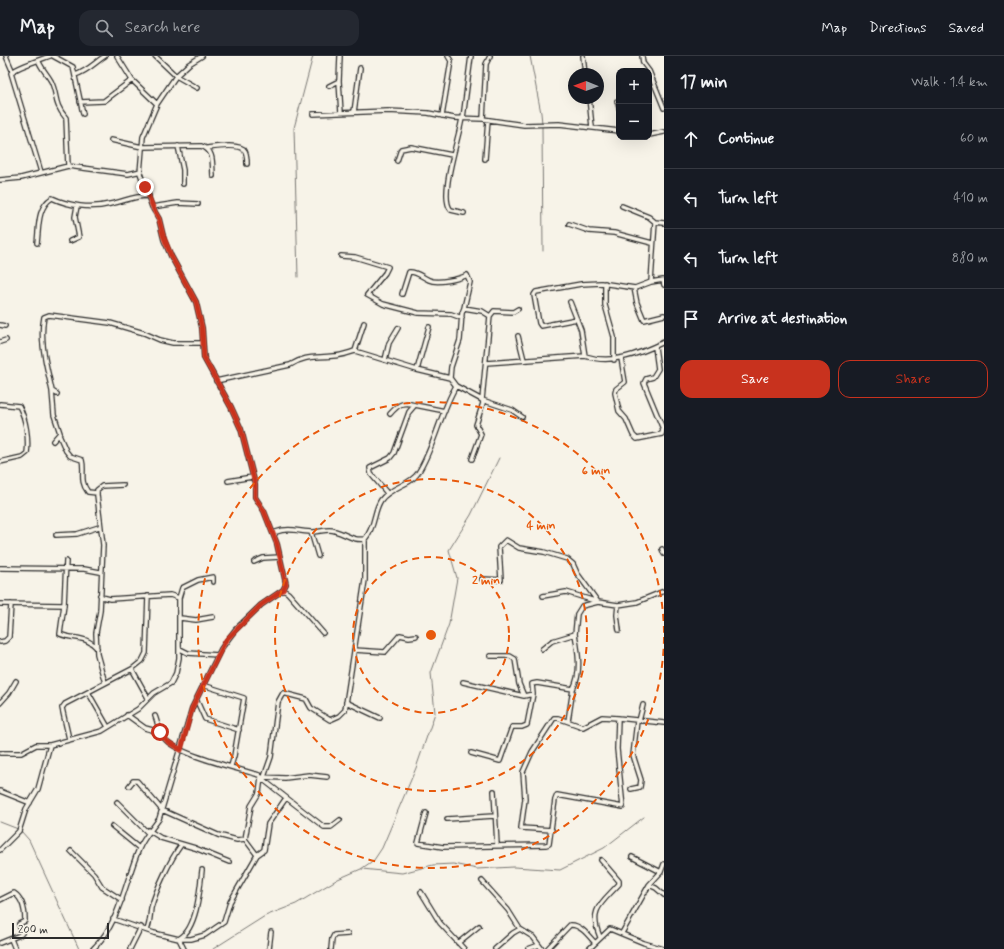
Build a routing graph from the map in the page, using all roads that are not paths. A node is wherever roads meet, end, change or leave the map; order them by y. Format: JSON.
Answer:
{"nodes":[{"id":1,"x":6,"y":56,"type":"edge"},
{"id":2,"x":50,"y":56,"type":"edge"},
{"id":3,"x":53,"y":56,"type":"edge"},
{"id":4,"x":105,"y":56,"type":"edge"},
{"id":5,"x":117,"y":56,"type":"edge"},
{"id":6,"x":154,"y":56,"type":"edge"},
{"id":7,"x":201,"y":56,"type":"edge"},
{"id":8,"x":340,"y":56,"type":"edge"},
{"id":9,"x":447,"y":56,"type":"edge"},
{"id":10,"x":471,"y":56,"type":"edge"},
{"id":11,"x":490,"y":56,"type":"edge"},
{"id":12,"x":583,"y":56,"type":"edge"},
{"id":13,"x":642,"y":56,"type":"edge"},
{"id":14,"x":39,"y":62,"type":"junction"},
{"id":15,"x":360,"y":68,"type":"dead end"},
{"id":16,"x":584,"y":68,"type":"edge"},
{"id":17,"x":647,"y":68,"type":"edge"},
{"id":18,"x":12,"y":70,"type":"junction"},
{"id":19,"x":75,"y":75,"type":"junction"},
{"id":20,"x":176,"y":76,"type":"junction"},
{"id":21,"x":652,"y":78,"type":"edge"},
{"id":22,"x":132,"y":80,"type":"junction"},
{"id":23,"x":339,"y":81,"type":"junction"},
{"id":24,"x":329,"y":86,"type":"dead end"},
{"id":25,"x":197,"y":88,"type":"dead end"},
{"id":26,"x":80,"y":102,"type":"junction"},
{"id":27,"x":157,"y":104,"type":"junction"},
{"id":28,"x":590,"y":104,"type":"edge"},
{"id":29,"x":664,"y":108,"type":"edge"},
{"id":30,"x":354,"y":112,"type":"junction"},
{"id":31,"x":341,"y":113,"type":"junction"},
{"id":32,"x":83,"y":114,"type":"dead end"},
{"id":33,"x":313,"y":114,"type":"dead end"},
{"id":34,"x":442,"y":116,"type":"junction"},
{"id":35,"x":462,"y":118,"type":"junction"},
{"id":36,"x":483,"y":119,"type":"junction"},
{"id":37,"x":488,"y":120,"type":"junction"},
{"id":38,"x":592,"y":127,"type":"junction"},
{"id":39,"x":616,"y":131,"type":"edge"},
{"id":40,"x":664,"y":132,"type":"edge"},
{"id":41,"x":652,"y":134,"type":"edge"},
{"id":42,"x":111,"y":140,"type":"dead end"},
{"id":43,"x":178,"y":146,"type":"junction"},
{"id":44,"x":142,"y":147,"type":"junction"},
{"id":45,"x":208,"y":148,"type":"junction"},
{"id":46,"x":452,"y":155,"type":"junction"},
{"id":47,"x":485,"y":159,"type":"dead end"},
{"id":48,"x":397,"y":161,"type":"dead end"},
{"id":49,"x":248,"y":164,"type":"dead end"},
{"id":50,"x":68,"y":166,"type":"junction"},
{"id":51,"x":141,"y":171,"type":"junction"},
{"id":52,"x":41,"y":172,"type":"junction"},
{"id":53,"x":213,"y":176,"type":"dead end"},
{"id":54,"x":0,"y":180,"type":"edge"},
{"id":55,"x":183,"y":184,"type":"dead end"},
{"id":56,"x":149,"y":196,"type":"junction"},
{"id":57,"x":198,"y":204,"type":"dead end"},
{"id":58,"x":77,"y":206,"type":"junction"},
{"id":59,"x":622,"y":206,"type":"dead end"},
{"id":60,"x":152,"y":207,"type":"junction"},
{"id":61,"x":464,"y":213,"type":"dead end"},
{"id":62,"x":655,"y":222,"type":"junction"},
{"id":63,"x":664,"y":223,"type":"edge"},
{"id":64,"x":570,"y":224,"type":"dead end"},
{"id":65,"x":70,"y":240,"type":"dead end"},
{"id":66,"x":36,"y":243,"type":"dead end"},
{"id":67,"x":652,"y":243,"type":"junction"},
{"id":68,"x":341,"y":256,"type":"dead end"},
{"id":69,"x":664,"y":280,"type":"edge"},
{"id":70,"x":651,"y":282,"type":"junction"},
{"id":71,"x":605,"y":283,"type":"junction"},
{"id":72,"x":664,"y":285,"type":"edge"},
{"id":73,"x":634,"y":288,"type":"junction"},
{"id":74,"x":402,"y":294,"type":"dead end"},
{"id":75,"x":570,"y":302,"type":"dead end"},
{"id":76,"x":464,"y":308,"type":"junction"},
{"id":77,"x":518,"y":309,"type":"dead end"},
{"id":78,"x":664,"y":315,"type":"edge"},
{"id":79,"x":490,"y":316,"type":"junction"},
{"id":80,"x":462,"y":318,"type":"junction"},
{"id":81,"x":577,"y":319,"type":"junction"},
{"id":82,"x":364,"y":323,"type":"dead end"},
{"id":83,"x":0,"y":325,"type":"edge"},
{"id":84,"x":5,"y":326,"type":"dead end"},
{"id":85,"x":429,"y":327,"type":"dead end"},
{"id":86,"x":398,"y":328,"type":"dead end"},
{"id":87,"x":518,"y":336,"type":"dead end"},
{"id":88,"x":6,"y":340,"type":"dead end"},
{"id":89,"x":0,"y":342,"type":"edge"},
{"id":90,"x":664,"y":342,"type":"edge"},
{"id":91,"x":202,"y":343,"type":"junction"},
{"id":92,"x":655,"y":347,"type":"junction"},
{"id":93,"x":355,"y":351,"type":"junction"},
{"id":94,"x":585,"y":356,"type":"junction"},
{"id":95,"x":621,"y":358,"type":"junction"},
{"id":96,"x":385,"y":360,"type":"junction"},
{"id":97,"x":524,"y":360,"type":"junction"},
{"id":98,"x":614,"y":360,"type":"junction"},
{"id":99,"x":486,"y":363,"type":"junction"},
{"id":100,"x":417,"y":370,"type":"junction"},
{"id":101,"x":450,"y":378,"type":"junction"},
{"id":102,"x":216,"y":380,"type":"junction"},
{"id":103,"x":456,"y":386,"type":"junction"},
{"id":104,"x":52,"y":391,"type":"junction"},
{"id":105,"x":57,"y":394,"type":"dead end"},
{"id":106,"x":482,"y":400,"type":"junction"},
{"id":107,"x":0,"y":404,"type":"edge"},
{"id":108,"x":415,"y":405,"type":"junction"},
{"id":109,"x":445,"y":411,"type":"junction"},
{"id":110,"x":390,"y":414,"type":"dead end"},
{"id":111,"x":522,"y":417,"type":"dead end"},
{"id":112,"x":59,"y":435,"type":"junction"},
{"id":113,"x":53,"y":441,"type":"dead end"},
{"id":114,"x":472,"y":459,"type":"dead end"},
{"id":115,"x":0,"y":462,"type":"edge"},
{"id":116,"x":252,"y":477,"type":"junction"},
{"id":117,"x":228,"y":481,"type":"dead end"},
{"id":118,"x":123,"y":485,"type":"dead end"},
{"id":119,"x":97,"y":493,"type":"junction"},
{"id":120,"x":388,"y":493,"type":"junction"},
{"id":121,"x":99,"y":527,"type":"junction"},
{"id":122,"x":311,"y":532,"type":"junction"},
{"id":123,"x":56,"y":535,"type":"dead end"},
{"id":124,"x":274,"y":536,"type":"junction"},
{"id":125,"x":365,"y":539,"type":"junction"},
{"id":126,"x":662,"y":549,"type":"dead end"},
{"id":127,"x":664,"y":554,"type":"edge"},
{"id":128,"x":318,"y":556,"type":"dead end"},
{"id":129,"x":280,"y":557,"type":"junction"},
{"id":130,"x":66,"y":561,"type":"dead end"},
{"id":131,"x":254,"y":562,"type":"dead end"},
{"id":132,"x":0,"y":568,"type":"edge"},
{"id":133,"x":65,"y":570,"type":"junction"},
{"id":134,"x":100,"y":572,"type":"junction"},
{"id":135,"x":482,"y":579,"type":"dead end"},
{"id":136,"x":213,"y":582,"type":"dead end"},
{"id":137,"x":283,"y":590,"type":"junction"},
{"id":138,"x":664,"y":591,"type":"edge"},
{"id":139,"x":101,"y":596,"type":"junction"},
{"id":140,"x":148,"y":596,"type":"junction"},
{"id":141,"x":543,"y":596,"type":"dead end"},
{"id":142,"x":179,"y":598,"type":"junction"},
{"id":143,"x":598,"y":602,"type":"junction"},
{"id":144,"x":0,"y":604,"type":"edge"},
{"id":145,"x":11,"y":604,"type":"junction"},
{"id":146,"x":64,"y":605,"type":"junction"},
{"id":147,"x":618,"y":605,"type":"junction"},
{"id":148,"x":213,"y":617,"type":"dead end"},
{"id":149,"x":180,"y":618,"type":"junction"},
{"id":150,"x":619,"y":630,"type":"dead end"},
{"id":151,"x":323,"y":633,"type":"dead end"},
{"id":152,"x":576,"y":634,"type":"junction"},
{"id":153,"x":416,"y":636,"type":"dead end"},
{"id":154,"x":0,"y":642,"type":"edge"},
{"id":155,"x":97,"y":648,"type":"junction"},
{"id":156,"x":542,"y":649,"type":"dead end"},
{"id":157,"x":354,"y":650,"type":"junction"},
{"id":158,"x":180,"y":651,"type":"junction"},
{"id":159,"x":218,"y":655,"type":"junction"},
{"id":160,"x":211,"y":656,"type":"junction"},
{"id":161,"x":490,"y":656,"type":"dead end"},
{"id":162,"x":216,"y":661,"type":"junction"},
{"id":163,"x":132,"y":669,"type":"junction"},
{"id":164,"x":16,"y":681,"type":"dead end"},
{"id":165,"x":463,"y":682,"type":"dead end"},
{"id":166,"x":105,"y":683,"type":"junction"},
{"id":167,"x":203,"y":685,"type":"junction"},
{"id":168,"x":573,"y":689,"type":"junction"},
{"id":169,"x":88,"y":692,"type":"junction"},
{"id":170,"x":532,"y":694,"type":"junction"},
{"id":171,"x":524,"y":696,"type":"junction"},
{"id":172,"x":148,"y":698,"type":"junction"},
{"id":173,"x":196,"y":699,"type":"junction"},
{"id":174,"x":346,"y":702,"type":"junction"},
{"id":175,"x":0,"y":703,"type":"edge"},
{"id":176,"x":643,"y":706,"type":"dead end"},
{"id":177,"x":127,"y":715,"type":"junction"},
{"id":178,"x":155,"y":716,"type":"dead end"},
{"id":179,"x":380,"y":718,"type":"dead end"},
{"id":180,"x":618,"y":718,"type":"junction"},
{"id":181,"x":568,"y":721,"type":"junction"},
{"id":182,"x":638,"y":721,"type":"junction"},
{"id":183,"x":664,"y":723,"type":"edge"},
{"id":184,"x":108,"y":727,"type":"junction"},
{"id":185,"x":239,"y":730,"type":"junction"},
{"id":186,"x":160,"y":732,"type":"junction"},
{"id":187,"x":69,"y":739,"type":"junction"},
{"id":188,"x":50,"y":745,"type":"junction"},
{"id":189,"x":181,"y":750,"type":"junction"},
{"id":190,"x":0,"y":753,"type":"edge"},
{"id":191,"x":471,"y":753,"type":"dead end"},
{"id":192,"x":231,"y":766,"type":"junction"},
{"id":193,"x":262,"y":777,"type":"junction"},
{"id":194,"x":327,"y":777,"type":"dead end"},
{"id":195,"x":129,"y":786,"type":"dead end"},
{"id":196,"x":632,"y":789,"type":"dead end"},
{"id":197,"x":0,"y":791,"type":"edge"},
{"id":198,"x":494,"y":791,"type":"dead end"},
{"id":199,"x":286,"y":798,"type":"junction"},
{"id":200,"x":117,"y":802,"type":"dead end"},
{"id":201,"x":30,"y":803,"type":"junction"},
{"id":202,"x":162,"y":810,"type":"junction"},
{"id":203,"x":426,"y":813,"type":"dead end"},
{"id":204,"x":494,"y":816,"type":"junction"},
{"id":205,"x":340,"y":820,"type":"dead end"},
{"id":206,"x":447,"y":820,"type":"dead end"},
{"id":207,"x":112,"y":826,"type":"dead end"},
{"id":208,"x":552,"y":830,"type":"junction"},
{"id":209,"x":148,"y":831,"type":"junction"},
{"id":210,"x":245,"y":839,"type":"junction"},
{"id":211,"x":181,"y":845,"type":"junction"},
{"id":212,"x":497,"y":845,"type":"junction"},
{"id":213,"x":139,"y":848,"type":"junction"},
{"id":214,"x":0,"y":850,"type":"edge"},
{"id":215,"x":71,"y":851,"type":"dead end"},
{"id":216,"x":257,"y":855,"type":"junction"},
{"id":217,"x":632,"y":857,"type":"dead end"},
{"id":218,"x":601,"y":860,"type":"dead end"},
{"id":219,"x":229,"y":862,"type":"dead end"},
{"id":220,"x":664,"y":864,"type":"edge"},
{"id":221,"x":202,"y":870,"type":"dead end"},
{"id":222,"x":661,"y":872,"type":"junction"},
{"id":223,"x":482,"y":881,"type":"dead end"},
{"id":224,"x":649,"y":886,"type":"junction"},
{"id":225,"x":421,"y":892,"type":"dead end"},
{"id":226,"x":664,"y":895,"type":"edge"},
{"id":227,"x":0,"y":900,"type":"edge"},
{"id":228,"x":122,"y":900,"type":"junction"},
{"id":229,"x":113,"y":919,"type":"junction"},
{"id":230,"x":479,"y":926,"type":"dead end"},
{"id":231,"x":141,"y":927,"type":"junction"},
{"id":232,"x":520,"y":929,"type":"junction"},
{"id":233,"x":147,"y":930,"type":"junction"},
{"id":234,"x":271,"y":932,"type":"dead end"},
{"id":235,"x":622,"y":933,"type":"junction"},
{"id":236,"x":348,"y":934,"type":"dead end"},
{"id":237,"x":600,"y":937,"type":"junction"},
{"id":238,"x":11,"y":939,"type":"junction"},
{"id":239,"x":179,"y":939,"type":"junction"},
{"id":240,"x":0,"y":942,"type":"edge"},
{"id":241,"x":595,"y":942,"type":"junction"},
{"id":242,"x":458,"y":943,"type":"junction"},
{"id":243,"x":539,"y":945,"type":"junction"},
{"id":244,"x":15,"y":949,"type":"edge"},
{"id":245,"x":93,"y":949,"type":"edge"},
{"id":246,"x":130,"y":949,"type":"edge"},
{"id":247,"x":184,"y":949,"type":"edge"},
{"id":248,"x":269,"y":949,"type":"edge"},
{"id":249,"x":331,"y":949,"type":"edge"},
{"id":250,"x":464,"y":949,"type":"edge"},
{"id":251,"x":495,"y":949,"type":"edge"},
{"id":252,"x":528,"y":949,"type":"edge"},
{"id":253,"x":542,"y":949,"type":"edge"},
{"id":254,"x":547,"y":949,"type":"edge"},
{"id":255,"x":590,"y":949,"type":"edge"},
{"id":256,"x":664,"y":949,"type":"edge"}],
"edges":[{"from":1,"to":18,"type":"street"},
{"from":2,"to":14,"type":"street"},
{"from":3,"to":19,"type":"street"},
{"from":4,"to":19,"type":"street"},
{"from":5,"to":22,"type":"street"},
{"from":6,"to":20,"type":"street"},
{"from":7,"to":20,"type":"street"},
{"from":8,"to":23,"type":"street"},
{"from":9,"to":34,"type":"street"},
{"from":10,"to":35,"type":"street"},
{"from":11,"to":36,"type":"street"},
{"from":12,"to":16,"type":"street"},
{"from":13,"to":17,"type":"street"},
{"from":14,"to":18,"type":"street"},
{"from":14,"to":50,"type":"street"},
{"from":15,"to":30,"type":"street"},
{"from":18,"to":52,"type":"street"},
{"from":19,"to":26,"type":"street"},
{"from":20,"to":25,"type":"street"},
{"from":20,"to":27,"type":"street"},
{"from":21,"to":29,"type":"street"},
{"from":22,"to":26,"type":"street"},
{"from":22,"to":27,"type":"street"},
{"from":23,"to":24,"type":"street"},
{"from":23,"to":31,"type":"street"},
{"from":26,"to":32,"type":"street"},
{"from":27,"to":44,"type":"street"},
{"from":28,"to":38,"type":"street"},
{"from":30,"to":31,"type":"street"},
{"from":30,"to":34,"type":"street"},
{"from":31,"to":33,"type":"street"},
{"from":34,"to":35,"type":"street"},
{"from":35,"to":36,"type":"street"},
{"from":35,"to":46,"type":"street"},
{"from":36,"to":37,"type":"street"},
{"from":37,"to":38,"type":"street"},
{"from":37,"to":47,"type":"street"},
{"from":38,"to":39,"type":"street"},
{"from":40,"to":41,"type":"street"},
{"from":42,"to":44,"type":"street"},
{"from":43,"to":44,"type":"street"},
{"from":43,"to":45,"type":"street"},
{"from":43,"to":55,"type":"street"},
{"from":44,"to":51,"type":"street"},
{"from":45,"to":49,"type":"street"},
{"from":45,"to":53,"type":"street"},
{"from":46,"to":48,"type":"street"},
{"from":46,"to":61,"type":"street"},
{"from":50,"to":51,"type":"street"},
{"from":50,"to":52,"type":"street"},
{"from":51,"to":56,"type":"street"},
{"from":52,"to":54,"type":"street"},
{"from":56,"to":58,"type":"street"},
{"from":56,"to":60,"type":"street"},
{"from":57,"to":60,"type":"street"},
{"from":58,"to":65,"type":"street"},
{"from":58,"to":66,"type":"street"},
{"from":59,"to":62,"type":"street"},
{"from":60,"to":91,"type":"street"},
{"from":62,"to":63,"type":"street"},
{"from":62,"to":67,"type":"street"},
{"from":64,"to":67,"type":"street"},
{"from":67,"to":70,"type":"street"},
{"from":68,"to":80,"type":"street"},
{"from":69,"to":70,"type":"street"},
{"from":69,"to":72,"type":"street"},
{"from":70,"to":73,"type":"street"},
{"from":71,"to":73,"type":"street"},
{"from":71,"to":81,"type":"street"},
{"from":71,"to":98,"type":"street"},
{"from":73,"to":78,"type":"street"},
{"from":74,"to":76,"type":"street"},
{"from":75,"to":81,"type":"street"},
{"from":76,"to":79,"type":"street"},
{"from":76,"to":80,"type":"street"},
{"from":77,"to":79,"type":"street"},
{"from":79,"to":99,"type":"street"},
{"from":80,"to":101,"type":"street"},
{"from":81,"to":94,"type":"street"},
{"from":82,"to":93,"type":"street"},
{"from":83,"to":84,"type":"street"},
{"from":85,"to":100,"type":"street"},
{"from":86,"to":96,"type":"street"},
{"from":87,"to":97,"type":"street"},
{"from":88,"to":89,"type":"street"},
{"from":90,"to":92,"type":"street"},
{"from":91,"to":102,"type":"street"},
{"from":91,"to":104,"type":"street"},
{"from":92,"to":95,"type":"street"},
{"from":92,"to":95,"type":"street"},
{"from":93,"to":96,"type":"street"},
{"from":93,"to":102,"type":"street"},
{"from":94,"to":97,"type":"street"},
{"from":94,"to":98,"type":"street"},
{"from":95,"to":98,"type":"street"},
{"from":96,"to":100,"type":"street"},
{"from":97,"to":99,"type":"street"},
{"from":99,"to":106,"type":"street"},
{"from":100,"to":101,"type":"street"},
{"from":101,"to":103,"type":"street"},
{"from":102,"to":116,"type":"street"},
{"from":103,"to":106,"type":"street"},
{"from":103,"to":109,"type":"street"},
{"from":104,"to":105,"type":"street"},
{"from":104,"to":112,"type":"street"},
{"from":106,"to":111,"type":"street"},
{"from":106,"to":114,"type":"street"},
{"from":107,"to":115,"type":"street"},
{"from":108,"to":109,"type":"street"},
{"from":108,"to":110,"type":"street"},
{"from":108,"to":120,"type":"street"},
{"from":109,"to":120,"type":"street"},
{"from":112,"to":113,"type":"street"},
{"from":112,"to":119,"type":"street"},
{"from":116,"to":117,"type":"street"},
{"from":116,"to":124,"type":"street"},
{"from":118,"to":119,"type":"street"},
{"from":119,"to":121,"type":"street"},
{"from":120,"to":125,"type":"street"},
{"from":121,"to":123,"type":"street"},
{"from":121,"to":134,"type":"street"},
{"from":122,"to":124,"type":"street"},
{"from":122,"to":125,"type":"street"},
{"from":122,"to":128,"type":"street"},
{"from":124,"to":129,"type":"street"},
{"from":125,"to":157,"type":"street"},
{"from":126,"to":127,"type":"street"},
{"from":129,"to":131,"type":"street"},
{"from":129,"to":137,"type":"street"},
{"from":130,"to":133,"type":"street"},
{"from":132,"to":133,"type":"street"},
{"from":133,"to":134,"type":"street"},
{"from":133,"to":146,"type":"street"},
{"from":134,"to":139,"type":"street"},
{"from":135,"to":143,"type":"street"},
{"from":136,"to":142,"type":"street"},
{"from":137,"to":151,"type":"street"},
{"from":137,"to":159,"type":"street"},
{"from":138,"to":147,"type":"street"},
{"from":139,"to":140,"type":"street"},
{"from":139,"to":155,"type":"street"},
{"from":140,"to":142,"type":"street"},
{"from":140,"to":163,"type":"street"},
{"from":141,"to":143,"type":"street"},
{"from":142,"to":149,"type":"street"},
{"from":143,"to":147,"type":"street"},
{"from":143,"to":152,"type":"street"},
{"from":144,"to":145,"type":"street"},
{"from":145,"to":146,"type":"street"},
{"from":145,"to":154,"type":"street"},
{"from":146,"to":155,"type":"street"},
{"from":147,"to":150,"type":"street"},
{"from":148,"to":149,"type":"street"},
{"from":149,"to":158,"type":"street"},
{"from":152,"to":156,"type":"street"},
{"from":152,"to":168,"type":"street"},
{"from":153,"to":157,"type":"street"},
{"from":155,"to":166,"type":"street"},
{"from":157,"to":174,"type":"street"},
{"from":158,"to":160,"type":"street"},
{"from":158,"to":172,"type":"street"},
{"from":159,"to":160,"type":"street"},
{"from":159,"to":162,"type":"street"},
{"from":160,"to":162,"type":"street"},
{"from":161,"to":171,"type":"street"},
{"from":162,"to":167,"type":"street"},
{"from":163,"to":166,"type":"street"},
{"from":163,"to":172,"type":"street"},
{"from":164,"to":175,"type":"street"},
{"from":165,"to":171,"type":"street"},
{"from":166,"to":169,"type":"street"},
{"from":167,"to":173,"type":"street"},
{"from":167,"to":185,"type":"street"},
{"from":168,"to":170,"type":"street"},
{"from":168,"to":181,"type":"street"},
{"from":169,"to":184,"type":"street"},
{"from":169,"to":187,"type":"street"},
{"from":170,"to":171,"type":"street"},
{"from":170,"to":191,"type":"street"},
{"from":172,"to":177,"type":"street"},
{"from":173,"to":185,"type":"street"},
{"from":173,"to":189,"type":"street"},
{"from":174,"to":179,"type":"street"},
{"from":174,"to":193,"type":"street"},
{"from":176,"to":182,"type":"street"},
{"from":177,"to":184,"type":"street"},
{"from":177,"to":186,"type":"street"},
{"from":178,"to":186,"type":"street"},
{"from":180,"to":181,"type":"street"},
{"from":180,"to":182,"type":"street"},
{"from":180,"to":208,"type":"street"},
{"from":181,"to":208,"type":"street"},
{"from":182,"to":183,"type":"street"},
{"from":182,"to":196,"type":"street"},
{"from":184,"to":187,"type":"street"},
{"from":185,"to":192,"type":"street"},
{"from":186,"to":189,"type":"street"},
{"from":187,"to":188,"type":"street"},
{"from":188,"to":190,"type":"street"},
{"from":188,"to":201,"type":"street"},
{"from":189,"to":192,"type":"street"},
{"from":189,"to":202,"type":"street"},
{"from":192,"to":193,"type":"street"},
{"from":193,"to":194,"type":"street"},
{"from":193,"to":199,"type":"street"},
{"from":193,"to":210,"type":"street"},
{"from":195,"to":202,"type":"street"},
{"from":197,"to":201,"type":"street"},
{"from":198,"to":204,"type":"street"},
{"from":199,"to":205,"type":"street"},
{"from":199,"to":216,"type":"street"},
{"from":200,"to":209,"type":"street"},
{"from":201,"to":214,"type":"street"},
{"from":202,"to":209,"type":"street"},
{"from":202,"to":210,"type":"street"},
{"from":203,"to":212,"type":"street"},
{"from":204,"to":206,"type":"street"},
{"from":204,"to":212,"type":"street"},
{"from":207,"to":213,"type":"street"},
{"from":208,"to":212,"type":"street"},
{"from":209,"to":211,"type":"street"},
{"from":209,"to":213,"type":"street"},
{"from":210,"to":216,"type":"street"},
{"from":211,"to":219,"type":"street"},
{"from":211,"to":233,"type":"street"},
{"from":213,"to":228,"type":"street"},
{"from":215,"to":228,"type":"street"},
{"from":216,"to":239,"type":"street"},
{"from":217,"to":222,"type":"street"},
{"from":218,"to":237,"type":"street"},
{"from":220,"to":222,"type":"street"},
{"from":221,"to":239,"type":"street"},
{"from":222,"to":224,"type":"street"},
{"from":223,"to":232,"type":"street"},
{"from":224,"to":226,"type":"street"},
{"from":224,"to":235,"type":"street"},
{"from":225,"to":242,"type":"street"},
{"from":227,"to":238,"type":"street"},
{"from":228,"to":229,"type":"street"},
{"from":229,"to":231,"type":"street"},
{"from":229,"to":245,"type":"street"},
{"from":230,"to":242,"type":"street"},
{"from":231,"to":233,"type":"street"},
{"from":231,"to":246,"type":"street"},
{"from":232,"to":243,"type":"street"},
{"from":232,"to":251,"type":"street"},
{"from":233,"to":239,"type":"street"},
{"from":234,"to":248,"type":"street"},
{"from":235,"to":237,"type":"street"},
{"from":235,"to":256,"type":"street"},
{"from":236,"to":249,"type":"street"},
{"from":237,"to":241,"type":"street"},
{"from":238,"to":240,"type":"street"},
{"from":238,"to":244,"type":"street"},
{"from":239,"to":247,"type":"street"},
{"from":241,"to":254,"type":"street"},
{"from":241,"to":255,"type":"street"},
{"from":242,"to":250,"type":"street"},
{"from":243,"to":252,"type":"street"},
{"from":243,"to":253,"type":"street"}]}
